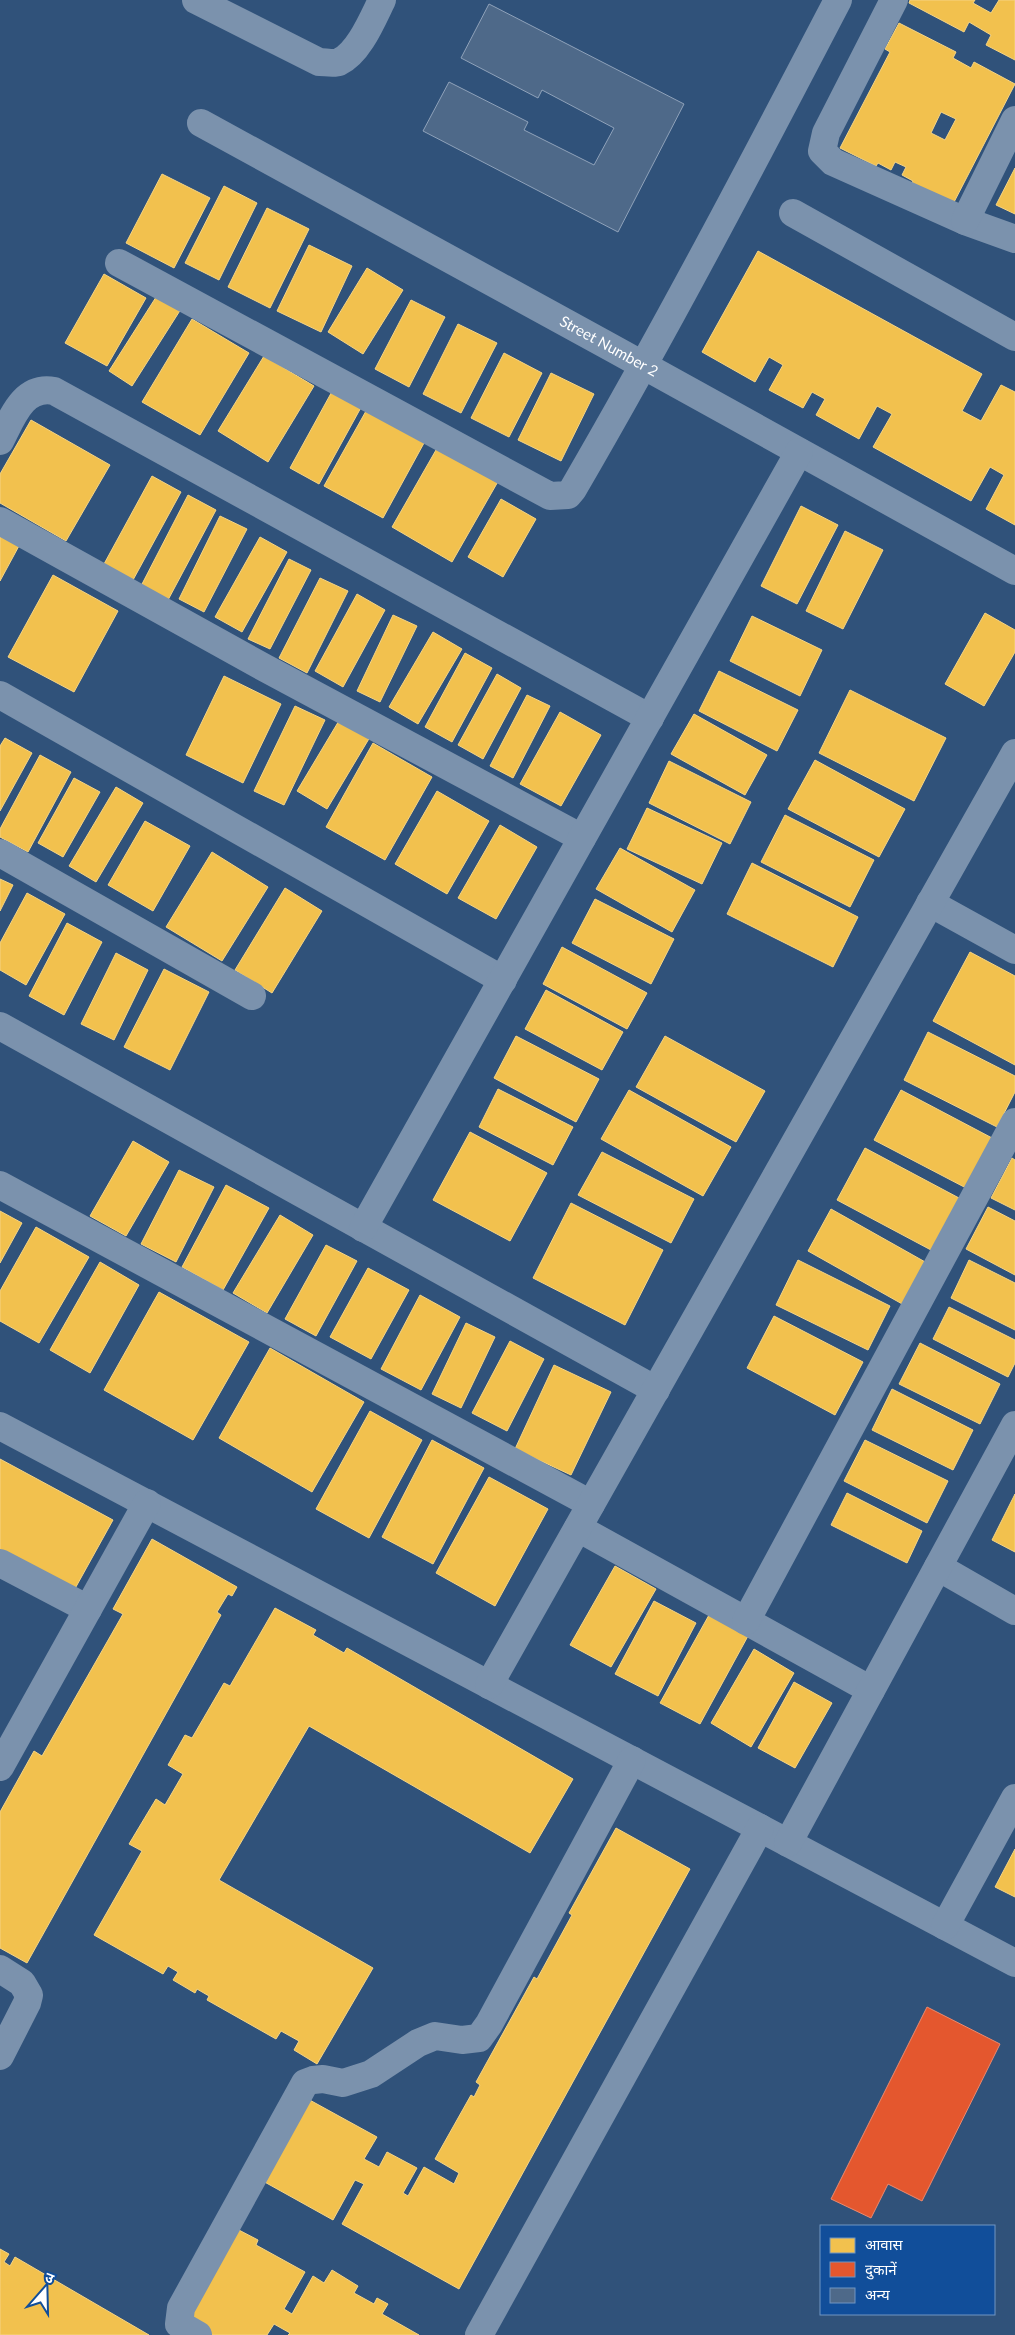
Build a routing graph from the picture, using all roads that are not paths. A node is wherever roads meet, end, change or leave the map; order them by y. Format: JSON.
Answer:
{"nodes":[{"id":1,"x":196,"y":0,"type":"edge"},
{"id":2,"x":382,"y":0,"type":"edge"},
{"id":3,"x":838,"y":0,"type":"edge"},
{"id":4,"x":894,"y":0,"type":"edge"},
{"id":5,"x":1015,"y":120,"type":"edge"},
{"id":6,"x":201,"y":124,"type":"dead end"},
{"id":7,"x":794,"y":214,"type":"dead end"},
{"id":8,"x":965,"y":221,"type":"junction"},
{"id":9,"x":1015,"y":239,"type":"edge"},
{"id":10,"x":119,"y":263,"type":"dead end"},
{"id":11,"x":1015,"y":337,"type":"edge"},
{"id":12,"x":645,"y":366,"type":"junction"},
{"id":13,"x":0,"y":441,"type":"edge"},
{"id":14,"x":800,"y":452,"type":"junction"},
{"id":15,"x":0,"y":521,"type":"edge"},
{"id":16,"x":1015,"y":571,"type":"edge"},
{"id":17,"x":0,"y":694,"type":"edge"},
{"id":18,"x":650,"y":718,"type":"junction"},
{"id":19,"x":1013,"y":763,"type":"edge"},
{"id":20,"x":582,"y":838,"type":"junction"},
{"id":21,"x":0,"y":853,"type":"edge"},
{"id":22,"x":930,"y":903,"type":"junction"},
{"id":23,"x":1015,"y":950,"type":"edge"},
{"id":24,"x":503,"y":980,"type":"junction"},
{"id":25,"x":252,"y":996,"type":"dead end"},
{"id":26,"x":0,"y":1026,"type":"edge"},
{"id":27,"x":1015,"y":1122,"type":"edge"},
{"id":28,"x":0,"y":1185,"type":"edge"},
{"id":29,"x":363,"y":1228,"type":"junction"},
{"id":30,"x":656,"y":1390,"type":"junction"},
{"id":31,"x":0,"y":1426,"type":"edge"},
{"id":32,"x":1013,"y":1434,"type":"edge"},
{"id":33,"x":147,"y":1503,"type":"junction"},
{"id":34,"x":591,"y":1504,"type":"junction"},
{"id":35,"x":578,"y":1528,"type":"junction"},
{"id":36,"x":0,"y":1563,"type":"edge"},
{"id":37,"x":938,"y":1567,"type":"junction"},
{"id":38,"x":88,"y":1609,"type":"junction"},
{"id":39,"x":1015,"y":1612,"type":"edge"},
{"id":40,"x":746,"y":1621,"type":"junction"},
{"id":41,"x":489,"y":1685,"type":"junction"},
{"id":42,"x":871,"y":1690,"type":"junction"},
{"id":43,"x":632,"y":1760,"type":"junction"},
{"id":44,"x":0,"y":1767,"type":"edge"},
{"id":45,"x":1015,"y":1798,"type":"edge"},
{"id":46,"x":760,"y":1828,"type":"junction"},
{"id":47,"x":788,"y":1842,"type":"junction"},
{"id":48,"x":945,"y":1926,"type":"junction"},
{"id":49,"x":1015,"y":1963,"type":"edge"},
{"id":50,"x":0,"y":1969,"type":"edge"},
{"id":51,"x":0,"y":2056,"type":"edge"},
{"id":52,"x":198,"y":2335,"type":"edge"},
{"id":53,"x":479,"y":2335,"type":"edge"}],
"edges":[{"from":1,"to":2,"type":"street"},
{"from":3,"to":12,"type":"street"},
{"from":4,"to":8,"type":"street"},
{"from":5,"to":8,"type":"street"},
{"from":6,"to":12,"type":"street","name":"Street Number 2"},
{"from":7,"to":11,"type":"street"},
{"from":8,"to":9,"type":"street"},
{"from":10,"to":12,"type":"street"},
{"from":12,"to":14,"type":"street","name":"Street Number 2"},
{"from":13,"to":18,"type":"street"},
{"from":14,"to":16,"type":"street","name":"Street Number 2"},
{"from":14,"to":18,"type":"street"},
{"from":15,"to":20,"type":"street"},
{"from":17,"to":24,"type":"street"},
{"from":18,"to":20,"type":"street"},
{"from":19,"to":22,"type":"street"},
{"from":20,"to":24,"type":"street"},
{"from":21,"to":25,"type":"street"},
{"from":22,"to":23,"type":"street"},
{"from":22,"to":30,"type":"street"},
{"from":24,"to":29,"type":"street"},
{"from":26,"to":29,"type":"street"},
{"from":27,"to":40,"type":"street"},
{"from":28,"to":34,"type":"street"},
{"from":29,"to":30,"type":"street"},
{"from":30,"to":34,"type":"street"},
{"from":31,"to":33,"type":"street"},
{"from":32,"to":37,"type":"street"},
{"from":33,"to":38,"type":"street"},
{"from":33,"to":41,"type":"street"},
{"from":34,"to":35,"type":"street"},
{"from":35,"to":40,"type":"street"},
{"from":35,"to":41,"type":"street"},
{"from":36,"to":38,"type":"street"},
{"from":37,"to":39,"type":"street"},
{"from":37,"to":42,"type":"street"},
{"from":38,"to":44,"type":"street"},
{"from":40,"to":42,"type":"street"},
{"from":41,"to":43,"type":"street"},
{"from":42,"to":47,"type":"street"},
{"from":43,"to":46,"type":"street"},
{"from":43,"to":52,"type":"street"},
{"from":45,"to":48,"type":"street"},
{"from":46,"to":47,"type":"street"},
{"from":46,"to":53,"type":"street"},
{"from":47,"to":48,"type":"street"},
{"from":48,"to":49,"type":"street"},
{"from":50,"to":51,"type":"street"}]}
